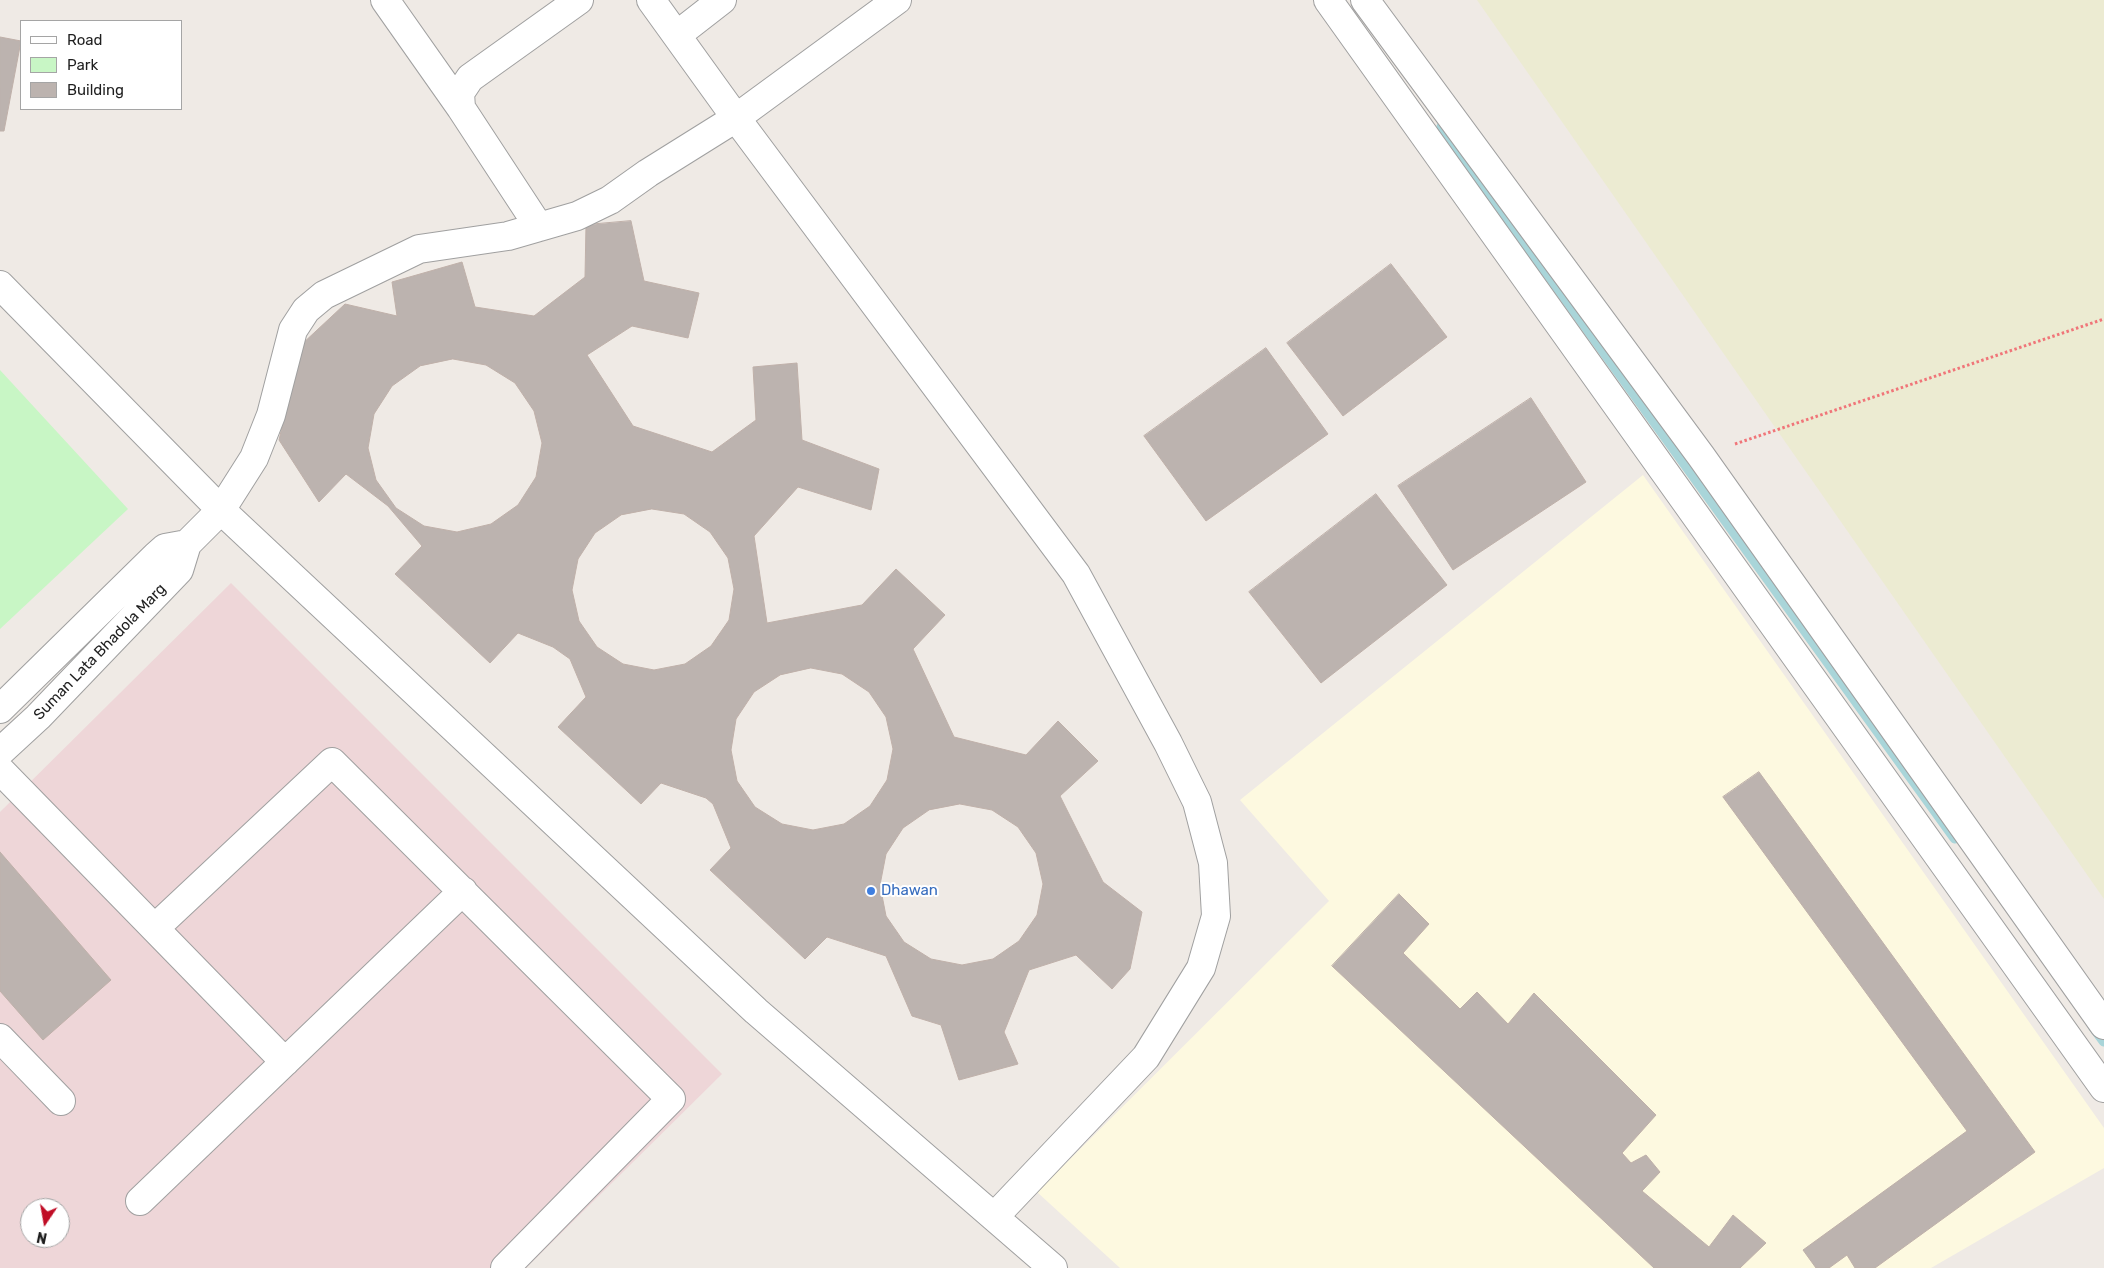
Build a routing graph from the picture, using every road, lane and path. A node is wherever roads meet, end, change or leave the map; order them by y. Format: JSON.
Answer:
{"nodes":[{"id":1,"x":386,"y":0,"type":"edge"},
{"id":2,"x":579,"y":0,"type":"edge"},
{"id":3,"x":651,"y":0,"type":"edge"},
{"id":4,"x":722,"y":0,"type":"edge"},
{"id":5,"x":897,"y":0,"type":"edge"},
{"id":6,"x":1328,"y":0,"type":"edge"},
{"id":7,"x":1365,"y":0,"type":"edge"},
{"id":8,"x":676,"y":35,"type":"junction"},
{"id":9,"x":461,"y":108,"type":"junction"},
{"id":10,"x":736,"y":118,"type":"junction"},
{"id":11,"x":539,"y":227,"type":"junction"},
{"id":12,"x":0,"y":285,"type":"edge"},
{"id":13,"x":2104,"y":319,"type":"edge"},
{"id":14,"x":1701,"y":456,"type":"junction"},
{"id":15,"x":221,"y":510,"type":"junction"},
{"id":16,"x":187,"y":544,"type":"junction"},
{"id":17,"x":5,"y":694,"type":"edge"},
{"id":18,"x":38,"y":717,"type":"junction"},
{"id":19,"x":0,"y":752,"type":"edge"},
{"id":20,"x":0,"y":770,"type":"edge"},
{"id":21,"x":463,"y":891,"type":"junction"},
{"id":22,"x":155,"y":928,"type":"junction"},
{"id":23,"x":2104,"y":1025,"type":"edge"},
{"id":24,"x":0,"y":1038,"type":"edge"},
{"id":25,"x":285,"y":1062,"type":"junction"},
{"id":26,"x":2104,"y":1088,"type":"edge"},
{"id":27,"x":61,"y":1101,"type":"dead end"},
{"id":28,"x":140,"y":1201,"type":"dead end"},
{"id":29,"x":995,"y":1216,"type":"junction"},
{"id":30,"x":505,"y":1268,"type":"edge"},
{"id":31,"x":1053,"y":1268,"type":"edge"}],
"edges":[{"from":1,"to":9,"type":"street"},
{"from":2,"to":9,"type":"street"},
{"from":3,"to":8,"type":"street"},
{"from":4,"to":8,"type":"street"},
{"from":5,"to":10,"type":"street","name":"Suman Lata Bhadola Marg"},
{"from":6,"to":26,"type":"street"},
{"from":7,"to":14,"type":"street"},
{"from":8,"to":10,"type":"street"},
{"from":9,"to":11,"type":"street"},
{"from":10,"to":11,"type":"street","name":"Suman Lata Bhadola Marg"},
{"from":10,"to":29,"type":"street"},
{"from":11,"to":15,"type":"street","name":"Suman Lata Bhadola Marg"},
{"from":12,"to":15,"type":"street"},
{"from":13,"to":14,"type":"path"},
{"from":14,"to":23,"type":"street"},
{"from":15,"to":16,"type":"street","name":"Suman Lata Bhadola Marg"},
{"from":15,"to":29,"type":"street"},
{"from":16,"to":17,"type":"street","name":"Suman Lata Bhadola Marg"},
{"from":16,"to":18,"type":"street","name":"Suman Lata Bhadola Marg"},
{"from":17,"to":18,"type":"street"},
{"from":18,"to":19,"type":"street","name":"Suman Lata Bhadola Marg"},
{"from":20,"to":22,"type":"street"},
{"from":21,"to":22,"type":"street"},
{"from":21,"to":25,"type":"street"},
{"from":21,"to":30,"type":"street"},
{"from":22,"to":25,"type":"street"},
{"from":24,"to":27,"type":"street"},
{"from":25,"to":28,"type":"street"},
{"from":29,"to":31,"type":"street"}]}
